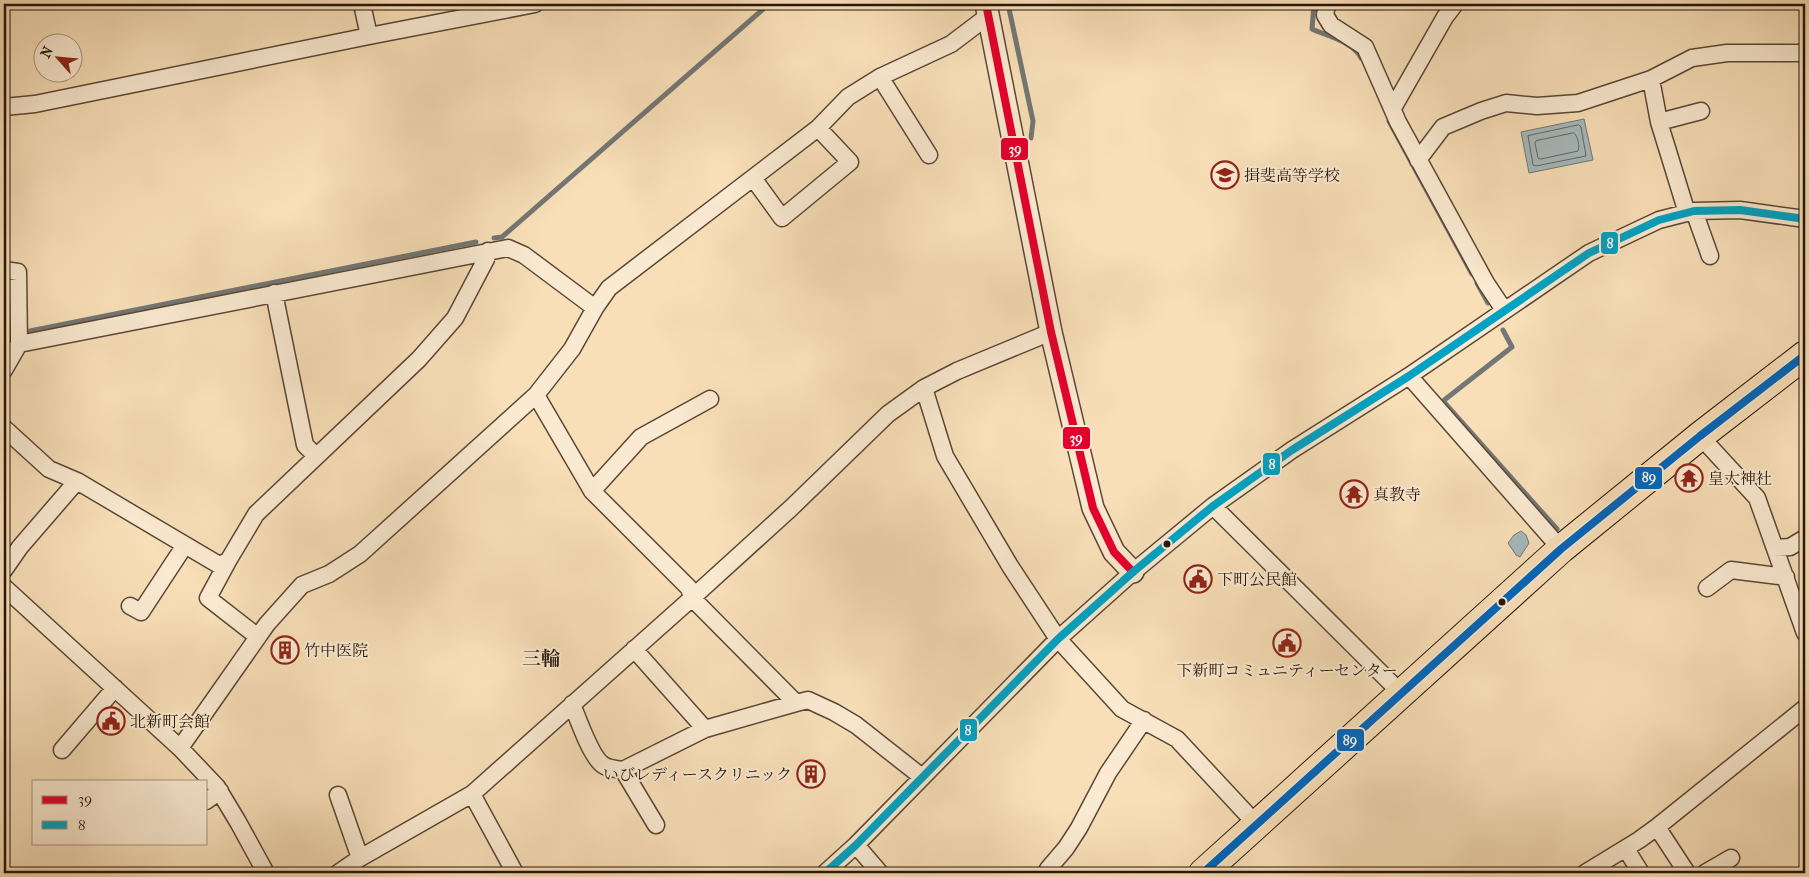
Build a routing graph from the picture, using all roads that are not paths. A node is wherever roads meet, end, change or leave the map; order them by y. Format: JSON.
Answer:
{"nodes":[{"id":1,"x":362,"y":4,"type":"edge"},
{"id":2,"x":535,"y":4,"type":"edge"},
{"id":3,"x":1327,"y":4,"type":"edge"},
{"id":4,"x":1455,"y":4,"type":"edge"},
{"id":5,"x":987,"y":10,"type":"edge"},
{"id":6,"x":369,"y":36,"type":"junction"},
{"id":7,"x":1805,"y":53,"type":"edge"},
{"id":8,"x":880,"y":77,"type":"junction"},
{"id":9,"x":1651,"y":79,"type":"junction"},
{"id":10,"x":4,"y":107,"type":"edge"},
{"id":11,"x":1393,"y":108,"type":"junction"},
{"id":12,"x":1701,"y":111,"type":"dead end"},
{"id":13,"x":1659,"y":122,"type":"junction"},
{"id":14,"x":818,"y":128,"type":"junction"},
{"id":15,"x":928,"y":155,"type":"dead end"},
{"id":16,"x":1418,"y":160,"type":"junction"},
{"id":17,"x":753,"y":178,"type":"junction"},
{"id":18,"x":1690,"y":212,"type":"junction"},
{"id":19,"x":1805,"y":219,"type":"edge"},
{"id":20,"x":488,"y":251,"type":"junction"},
{"id":21,"x":1710,"y":256,"type":"dead end"},
{"id":22,"x":4,"y":270,"type":"edge"},
{"id":23,"x":274,"y":293,"type":"junction"},
{"id":24,"x":595,"y":308,"type":"junction"},
{"id":25,"x":1504,"y":310,"type":"junction"},
{"id":26,"x":1051,"y":332,"type":"junction"},
{"id":27,"x":19,"y":344,"type":"junction"},
{"id":28,"x":1805,"y":354,"type":"edge"},
{"id":29,"x":4,"y":370,"type":"edge"},
{"id":30,"x":1409,"y":376,"type":"junction"},
{"id":31,"x":924,"y":388,"type":"junction"},
{"id":32,"x":536,"y":395,"type":"junction"},
{"id":33,"x":710,"y":399,"type":"dead end"},
{"id":34,"x":4,"y":428,"type":"edge"},
{"id":35,"x":1700,"y":436,"type":"junction"},
{"id":36,"x":316,"y":456,"type":"junction"},
{"id":37,"x":77,"y":481,"type":"junction"},
{"id":38,"x":592,"y":491,"type":"junction"},
{"id":39,"x":1213,"y":506,"type":"junction"},
{"id":40,"x":1805,"y":538,"type":"edge"},
{"id":41,"x":184,"y":545,"type":"junction"},
{"id":42,"x":1775,"y":548,"type":"junction"},
{"id":43,"x":1561,"y":549,"type":"junction"},
{"id":44,"x":228,"y":561,"type":"junction"},
{"id":45,"x":4,"y":570,"type":"edge"},
{"id":46,"x":1133,"y":572,"type":"junction"},
{"id":47,"x":1786,"y":577,"type":"junction"},
{"id":48,"x":4,"y":587,"type":"edge"},
{"id":49,"x":1707,"y":588,"type":"dead end"},
{"id":50,"x":692,"y":598,"type":"junction"},
{"id":51,"x":130,"y":606,"type":"dead end"},
{"id":52,"x":1805,"y":633,"type":"edge"},
{"id":53,"x":258,"y":637,"type":"junction"},
{"id":54,"x":1058,"y":639,"type":"junction"},
{"id":55,"x":634,"y":649,"type":"junction"},
{"id":56,"x":115,"y":688,"type":"junction"},
{"id":57,"x":1402,"y":694,"type":"junction"},
{"id":58,"x":796,"y":703,"type":"junction"},
{"id":59,"x":572,"y":704,"type":"junction"},
{"id":60,"x":1805,"y":708,"type":"edge"},
{"id":61,"x":1144,"y":720,"type":"junction"},
{"id":62,"x":705,"y":729,"type":"junction"},
{"id":63,"x":180,"y":748,"type":"junction"},
{"id":64,"x":62,"y":750,"type":"dead end"},
{"id":65,"x":623,"y":770,"type":"junction"},
{"id":66,"x":922,"y":777,"type":"junction"},
{"id":67,"x":202,"y":780,"type":"edge"},
{"id":68,"x":472,"y":794,"type":"junction"},
{"id":69,"x":338,"y":795,"type":"dead end"},
{"id":70,"x":213,"y":796,"type":"edge"},
{"id":71,"x":656,"y":825,"type":"dead end"},
{"id":72,"x":1256,"y":825,"type":"junction"},
{"id":73,"x":1657,"y":827,"type":"junction"},
{"id":74,"x":856,"y":845,"type":"junction"},
{"id":75,"x":1626,"y":849,"type":"junction"},
{"id":76,"x":360,"y":858,"type":"junction"},
{"id":77,"x":1731,"y":858,"type":"dead end"},
{"id":78,"x":1048,"y":869,"type":"dead end"},
{"id":79,"x":266,"y":873,"type":"edge"},
{"id":80,"x":338,"y":873,"type":"edge"},
{"id":81,"x":515,"y":873,"type":"edge"},
{"id":82,"x":825,"y":873,"type":"edge"},
{"id":83,"x":880,"y":873,"type":"edge"},
{"id":84,"x":1203,"y":873,"type":"edge"},
{"id":85,"x":1585,"y":873,"type":"edge"},
{"id":86,"x":1641,"y":873,"type":"edge"},
{"id":87,"x":1687,"y":873,"type":"edge"},
{"id":88,"x":1705,"y":873,"type":"edge"}],
"edges":[{"from":1,"to":6,"type":"street"},
{"from":2,"to":6,"type":"street"},
{"from":3,"to":11,"type":"street"},
{"from":4,"to":11,"type":"street"},
{"from":5,"to":8,"type":"street"},
{"from":5,"to":26,"type":"street"},
{"from":6,"to":10,"type":"street"},
{"from":7,"to":9,"type":"street"},
{"from":8,"to":14,"type":"street"},
{"from":8,"to":15,"type":"street"},
{"from":9,"to":13,"type":"street"},
{"from":9,"to":16,"type":"street"},
{"from":11,"to":16,"type":"street"},
{"from":12,"to":13,"type":"street"},
{"from":13,"to":18,"type":"street"},
{"from":14,"to":17,"type":"street"},
{"from":14,"to":17,"type":"street"},
{"from":16,"to":25,"type":"street"},
{"from":17,"to":24,"type":"street"},
{"from":18,"to":19,"type":"street"},
{"from":18,"to":21,"type":"street"},
{"from":18,"to":25,"type":"street"},
{"from":20,"to":23,"type":"street"},
{"from":20,"to":24,"type":"street"},
{"from":20,"to":36,"type":"street"},
{"from":22,"to":27,"type":"street"},
{"from":23,"to":27,"type":"street"},
{"from":23,"to":36,"type":"street"},
{"from":24,"to":32,"type":"street"},
{"from":25,"to":30,"type":"street"},
{"from":26,"to":31,"type":"street"},
{"from":26,"to":46,"type":"street"},
{"from":27,"to":29,"type":"street"},
{"from":28,"to":35,"type":"highway"},
{"from":30,"to":39,"type":"street"},
{"from":30,"to":43,"type":"street"},
{"from":31,"to":50,"type":"street"},
{"from":31,"to":54,"type":"street"},
{"from":32,"to":38,"type":"street"},
{"from":32,"to":53,"type":"street"},
{"from":33,"to":38,"type":"street"},
{"from":34,"to":37,"type":"street"},
{"from":35,"to":42,"type":"street"},
{"from":35,"to":43,"type":"highway"},
{"from":36,"to":44,"type":"street"},
{"from":37,"to":41,"type":"street"},
{"from":37,"to":45,"type":"street"},
{"from":38,"to":50,"type":"street"},
{"from":39,"to":46,"type":"street"},
{"from":39,"to":57,"type":"street"},
{"from":40,"to":42,"type":"street"},
{"from":41,"to":44,"type":"street"},
{"from":41,"to":51,"type":"street"},
{"from":42,"to":47,"type":"street"},
{"from":43,"to":57,"type":"highway"},
{"from":44,"to":53,"type":"street"},
{"from":46,"to":54,"type":"street"},
{"from":47,"to":49,"type":"street"},
{"from":47,"to":52,"type":"street"},
{"from":48,"to":56,"type":"street"},
{"from":50,"to":55,"type":"street"},
{"from":50,"to":58,"type":"street"},
{"from":53,"to":63,"type":"street"},
{"from":54,"to":61,"type":"street"},
{"from":54,"to":66,"type":"street"},
{"from":55,"to":59,"type":"street"},
{"from":55,"to":62,"type":"street"},
{"from":56,"to":63,"type":"street"},
{"from":56,"to":64,"type":"street"},
{"from":57,"to":72,"type":"highway"},
{"from":58,"to":62,"type":"street"},
{"from":58,"to":66,"type":"street"},
{"from":59,"to":65,"type":"street"},
{"from":59,"to":68,"type":"street"},
{"from":60,"to":73,"type":"street"},
{"from":61,"to":72,"type":"street"},
{"from":61,"to":78,"type":"street"},
{"from":62,"to":65,"type":"street"},
{"from":63,"to":67,"type":"street"},
{"from":65,"to":71,"type":"street"},
{"from":66,"to":74,"type":"street"},
{"from":68,"to":76,"type":"street"},
{"from":68,"to":81,"type":"street"},
{"from":69,"to":76,"type":"street"},
{"from":70,"to":79,"type":"street"},
{"from":72,"to":84,"type":"highway"},
{"from":73,"to":75,"type":"street"},
{"from":73,"to":87,"type":"street"},
{"from":74,"to":82,"type":"street"},
{"from":74,"to":83,"type":"street"},
{"from":75,"to":85,"type":"street"},
{"from":75,"to":86,"type":"street"},
{"from":76,"to":80,"type":"street"},
{"from":77,"to":88,"type":"street"}]}
